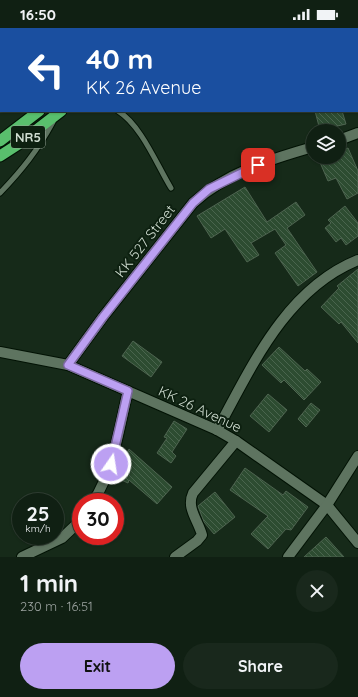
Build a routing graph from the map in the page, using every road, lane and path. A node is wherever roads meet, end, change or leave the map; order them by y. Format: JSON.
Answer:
{"nodes":[{"id":1,"x":38,"y":112,"type":"edge"},
{"id":2,"x":119,"y":112,"type":"edge"},
{"id":3,"x":58,"y":113,"type":"edge"},
{"id":4,"x":358,"y":133,"type":"edge"},
{"id":5,"x":346,"y":137,"type":"edge"},
{"id":6,"x":0,"y":141,"type":"edge"},
{"id":7,"x":306,"y":149,"type":"edge"},
{"id":8,"x":0,"y":156,"type":"edge"},
{"id":9,"x":171,"y":188,"type":"dead end"},
{"id":10,"x":0,"y":193,"type":"edge"},
{"id":11,"x":358,"y":260,"type":"edge"},
{"id":12,"x":0,"y":352,"type":"edge"},
{"id":13,"x":68,"y":365,"type":"junction"},
{"id":14,"x":128,"y":391,"type":"junction"},
{"id":15,"x":217,"y":430,"type":"junction"},
{"id":16,"x":236,"y":441,"type":"junction"},
{"id":17,"x":358,"y":456,"type":"edge"},
{"id":18,"x":99,"y":493,"type":"edge"},
{"id":19,"x":327,"y":505,"type":"junction"},
{"id":20,"x":72,"y":529,"type":"edge"},
{"id":21,"x":358,"y":543,"type":"edge"},
{"id":22,"x":22,"y":557,"type":"edge"},
{"id":23,"x":175,"y":557,"type":"edge"},
{"id":24,"x":288,"y":557,"type":"edge"}],
"edges":[{"from":1,"to":6,"type":"highway","number":"NR5"},
{"from":2,"to":9,"type":"lane"},
{"from":3,"to":8,"type":"highway","number":"NR5"},
{"from":3,"to":10,"type":"lane"},
{"from":4,"to":5,"type":"street"},
{"from":7,"to":13,"type":"street","name":"KK 527 Street"},
{"from":11,"to":15,"type":"street"},
{"from":12,"to":13,"type":"street","name":"KK 26 Avenue"},
{"from":13,"to":14,"type":"street","name":"KK 26 Avenue"},
{"from":14,"to":15,"type":"street","name":"KK 26 Avenue"},
{"from":14,"to":18,"type":"street"},
{"from":15,"to":16,"type":"street","name":"KK 26 Avenue"},
{"from":16,"to":19,"type":"street","name":"KK 26 Avenue"},
{"from":16,"to":23,"type":"street"},
{"from":17,"to":19,"type":"street"},
{"from":19,"to":21,"type":"street","name":"KK 26 Avenue"},
{"from":19,"to":24,"type":"street"},
{"from":20,"to":22,"type":"street"}]}
